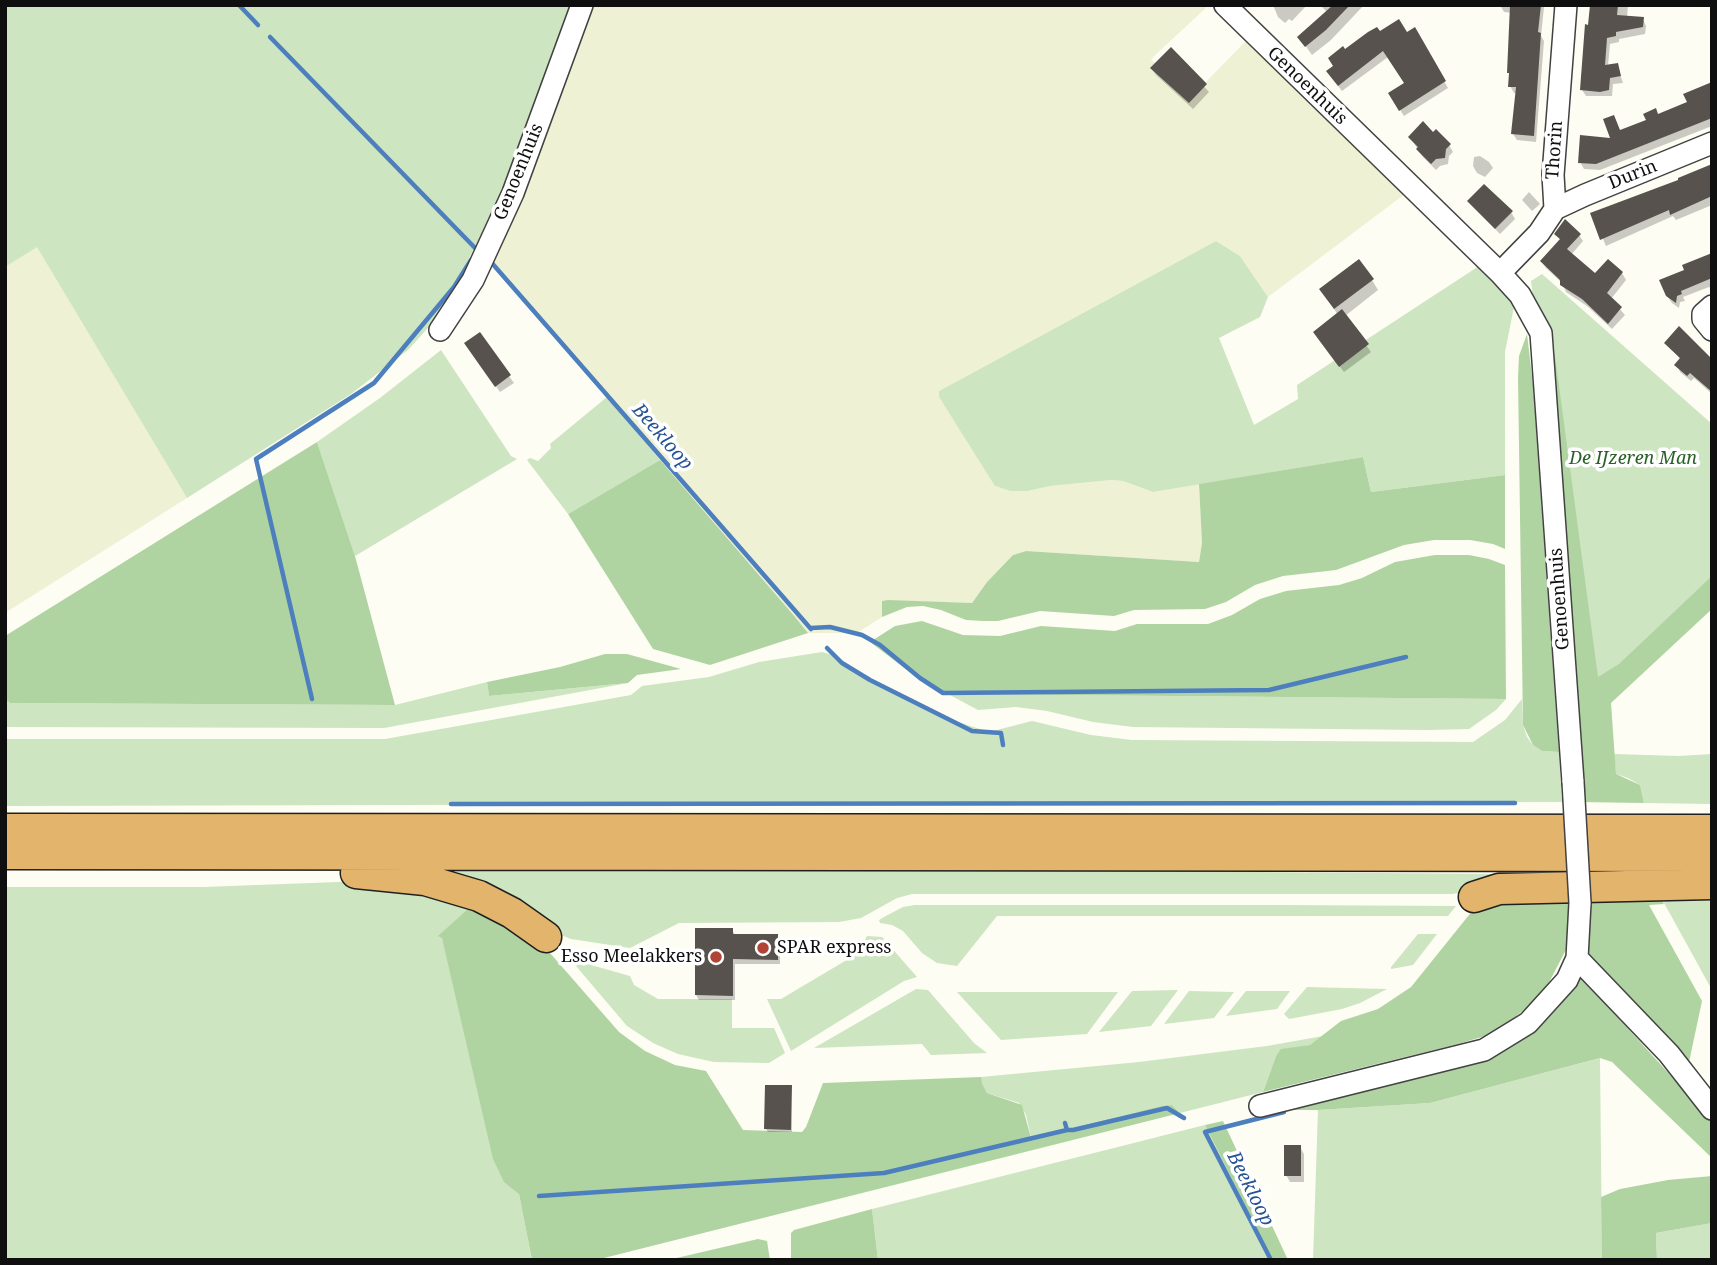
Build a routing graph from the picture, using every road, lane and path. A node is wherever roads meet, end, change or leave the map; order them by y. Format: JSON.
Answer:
{"nodes":[{"id":1,"x":582,"y":5,"type":"edge"},
{"id":2,"x":1225,"y":5,"type":"edge"},
{"id":3,"x":1566,"y":5,"type":"edge"},
{"id":4,"x":1712,"y":143,"type":"edge"},
{"id":5,"x":1555,"y":209,"type":"junction"},
{"id":6,"x":1500,"y":273,"type":"junction"},
{"id":7,"x":440,"y":330,"type":"dead end"},
{"id":8,"x":5,"y":829,"type":"edge"},
{"id":9,"x":1712,"y":830,"type":"edge"},
{"id":10,"x":5,"y":854,"type":"edge"},
{"id":11,"x":200,"y":855,"type":"junction"},
{"id":12,"x":1712,"y":856,"type":"edge"},
{"id":13,"x":1712,"y":884,"type":"edge"},
{"id":14,"x":1474,"y":897,"type":"dead end"},
{"id":15,"x":546,"y":937,"type":"dead end"},
{"id":16,"x":1577,"y":958,"type":"junction"},
{"id":17,"x":1260,"y":1106,"type":"dead end"},
{"id":18,"x":1712,"y":1109,"type":"edge"}],
"edges":[{"from":1,"to":7,"type":"street","name":"Genoenhuis"},
{"from":2,"to":6,"type":"street","name":"Genoenhuis"},
{"from":3,"to":5,"type":"street","name":"Thorin"},
{"from":4,"to":5,"type":"street","name":"Durin"},
{"from":5,"to":6,"type":"street"},
{"from":6,"to":16,"type":"street","name":"Genoenhuis","bridge":true},
{"from":8,"to":9,"type":"highway"},
{"from":10,"to":11,"type":"highway"},
{"from":11,"to":12,"type":"highway"},
{"from":11,"to":15,"type":"highway"},
{"from":13,"to":14,"type":"highway"},
{"from":16,"to":17,"type":"street","name":"Genoenhuis"},
{"from":16,"to":18,"type":"street"}]}
